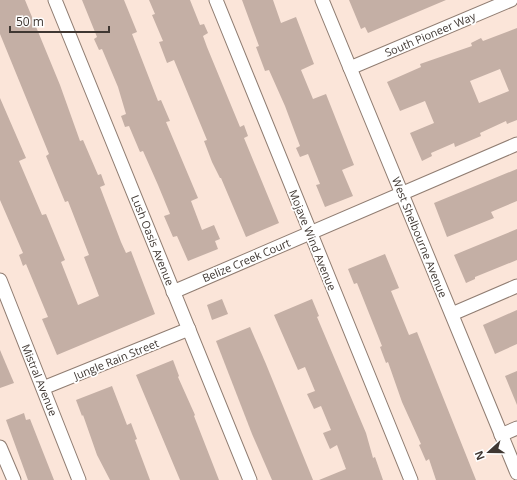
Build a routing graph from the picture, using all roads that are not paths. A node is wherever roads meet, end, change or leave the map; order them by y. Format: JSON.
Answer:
{"nodes":[{"id":1,"x":55,"y":0,"type":"edge"},
{"id":2,"x":216,"y":0,"type":"edge"},
{"id":3,"x":322,"y":0,"type":"edge"},
{"id":4,"x":511,"y":0,"type":"edge"},
{"id":5,"x":350,"y":68,"type":"junction"},
{"id":6,"x":517,"y":144,"type":"edge"},
{"id":7,"x":402,"y":193,"type":"junction"},
{"id":8,"x":310,"y":233,"type":"junction"},
{"id":9,"x":0,"y":280,"type":"edge"},
{"id":10,"x":517,"y":286,"type":"edge"},
{"id":11,"x":174,"y":292,"type":"junction"},
{"id":12,"x":452,"y":314,"type":"junction"},
{"id":13,"x":189,"y":329,"type":"junction"},
{"id":14,"x":43,"y":388,"type":"junction"},
{"id":15,"x":517,"y":428,"type":"edge"},
{"id":16,"x":501,"y":435,"type":"junction"},
{"id":17,"x":0,"y":447,"type":"edge"},
{"id":18,"x":517,"y":473,"type":"edge"},
{"id":19,"x":14,"y":480,"type":"edge"},
{"id":20,"x":79,"y":480,"type":"edge"},
{"id":21,"x":250,"y":480,"type":"edge"},
{"id":22,"x":411,"y":480,"type":"edge"}],
"edges":[{"from":1,"to":11,"type":"street","name":"Lush Oasis Avenue"},
{"from":2,"to":8,"type":"street","name":"Mojave Wind Avenue"},
{"from":3,"to":5,"type":"street","name":"West Shelbourne Avenue"},
{"from":4,"to":5,"type":"street","name":"South Pioneer Way"},
{"from":5,"to":7,"type":"street","name":"West Shelbourne Avenue"},
{"from":6,"to":7,"type":"street","name":"Belize Creek Court"},
{"from":7,"to":8,"type":"street","name":"Belize Creek Court"},
{"from":7,"to":12,"type":"street","name":"West Shelbourne Avenue"},
{"from":8,"to":11,"type":"street","name":"Belize Creek Court"},
{"from":8,"to":22,"type":"street","name":"Mojave Wind Avenue"},
{"from":9,"to":14,"type":"street","name":"Mistral Avenue"},
{"from":10,"to":12,"type":"street"},
{"from":11,"to":13,"type":"street","name":"Lush Oasis Avenue"},
{"from":12,"to":16,"type":"street","name":"West Shelbourne Avenue"},
{"from":13,"to":14,"type":"street","name":"Jungle Rain Street"},
{"from":13,"to":21,"type":"street","name":"Lush Oasis Avenue"},
{"from":14,"to":20,"type":"street","name":"Mistral Avenue"},
{"from":15,"to":16,"type":"street"},
{"from":16,"to":18,"type":"street","name":"West Shelbourne Avenue"},
{"from":17,"to":19,"type":"street"}]}
